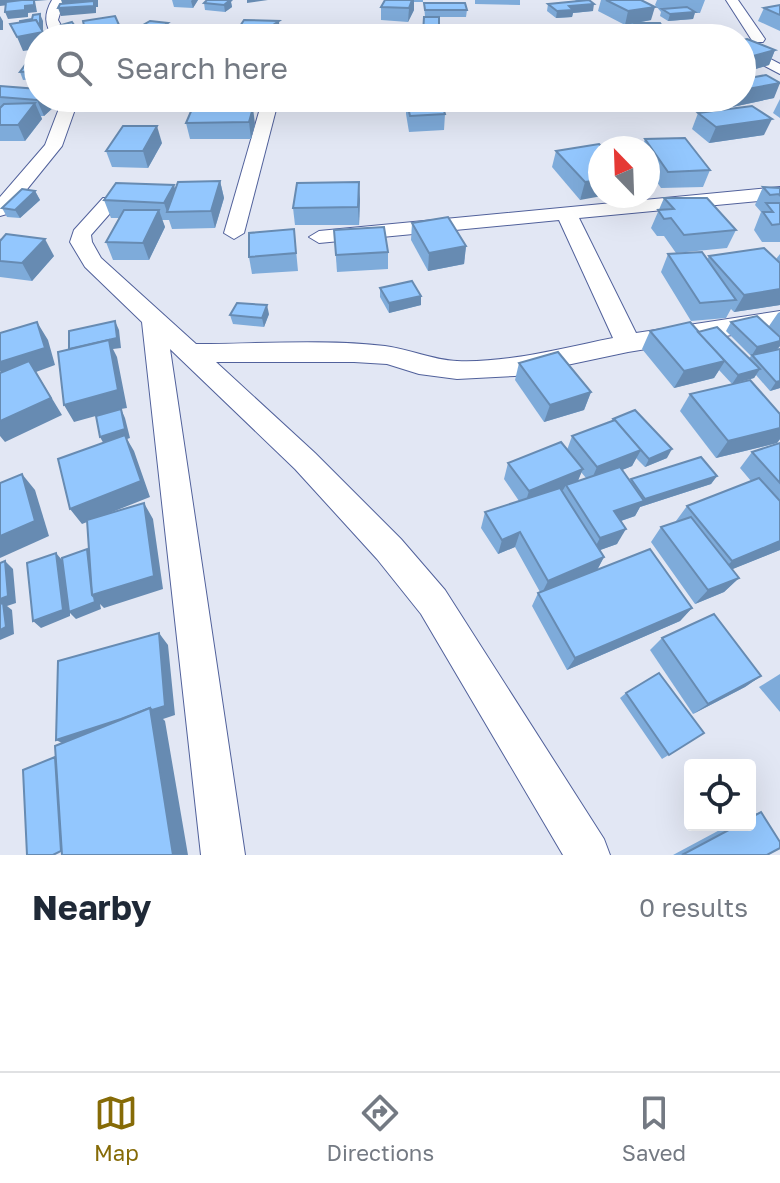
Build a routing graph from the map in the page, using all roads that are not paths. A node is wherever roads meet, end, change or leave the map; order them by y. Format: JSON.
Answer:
{"nodes":[{"id":1,"x":58,"y":0,"type":"edge"},
{"id":2,"x":732,"y":0,"type":"edge"},
{"id":3,"x":52,"y":24,"type":"edge"},
{"id":4,"x":752,"y":24,"type":"edge"},
{"id":5,"x":756,"y":29,"type":"edge"},
{"id":6,"x":756,"y":41,"type":"edge"},
{"id":7,"x":756,"y":54,"type":"edge"},
{"id":8,"x":780,"y":70,"type":"edge"},
{"id":9,"x":66,"y":112,"type":"edge"},
{"id":10,"x":267,"y":112,"type":"edge"},
{"id":11,"x":780,"y":193,"type":"edge"},
{"id":12,"x":110,"y":202,"type":"edge"},
{"id":13,"x":0,"y":210,"type":"edge"},
{"id":14,"x":566,"y":213,"type":"junction"},
{"id":15,"x":234,"y":233,"type":"dead end"},
{"id":16,"x":319,"y":237,"type":"dead end"},
{"id":17,"x":154,"y":319,"type":"junction"},
{"id":18,"x":780,"y":319,"type":"edge"},
{"id":19,"x":628,"y":343,"type":"junction"},
{"id":20,"x":189,"y":353,"type":"junction"},
{"id":21,"x":223,"y":855,"type":"edge"},
{"id":22,"x":588,"y":855,"type":"edge"}],
"edges":[{"from":1,"to":3,"type":"street"},
{"from":2,"to":4,"type":"street"},
{"from":5,"to":6,"type":"street"},
{"from":7,"to":8,"type":"street"},
{"from":9,"to":13,"type":"street"},
{"from":10,"to":15,"type":"street"},
{"from":11,"to":14,"type":"street"},
{"from":12,"to":17,"type":"street"},
{"from":14,"to":16,"type":"street"},
{"from":14,"to":19,"type":"street"},
{"from":17,"to":20,"type":"street"},
{"from":17,"to":21,"type":"street"},
{"from":18,"to":19,"type":"street"},
{"from":19,"to":20,"type":"street"},
{"from":20,"to":22,"type":"street"}]}
